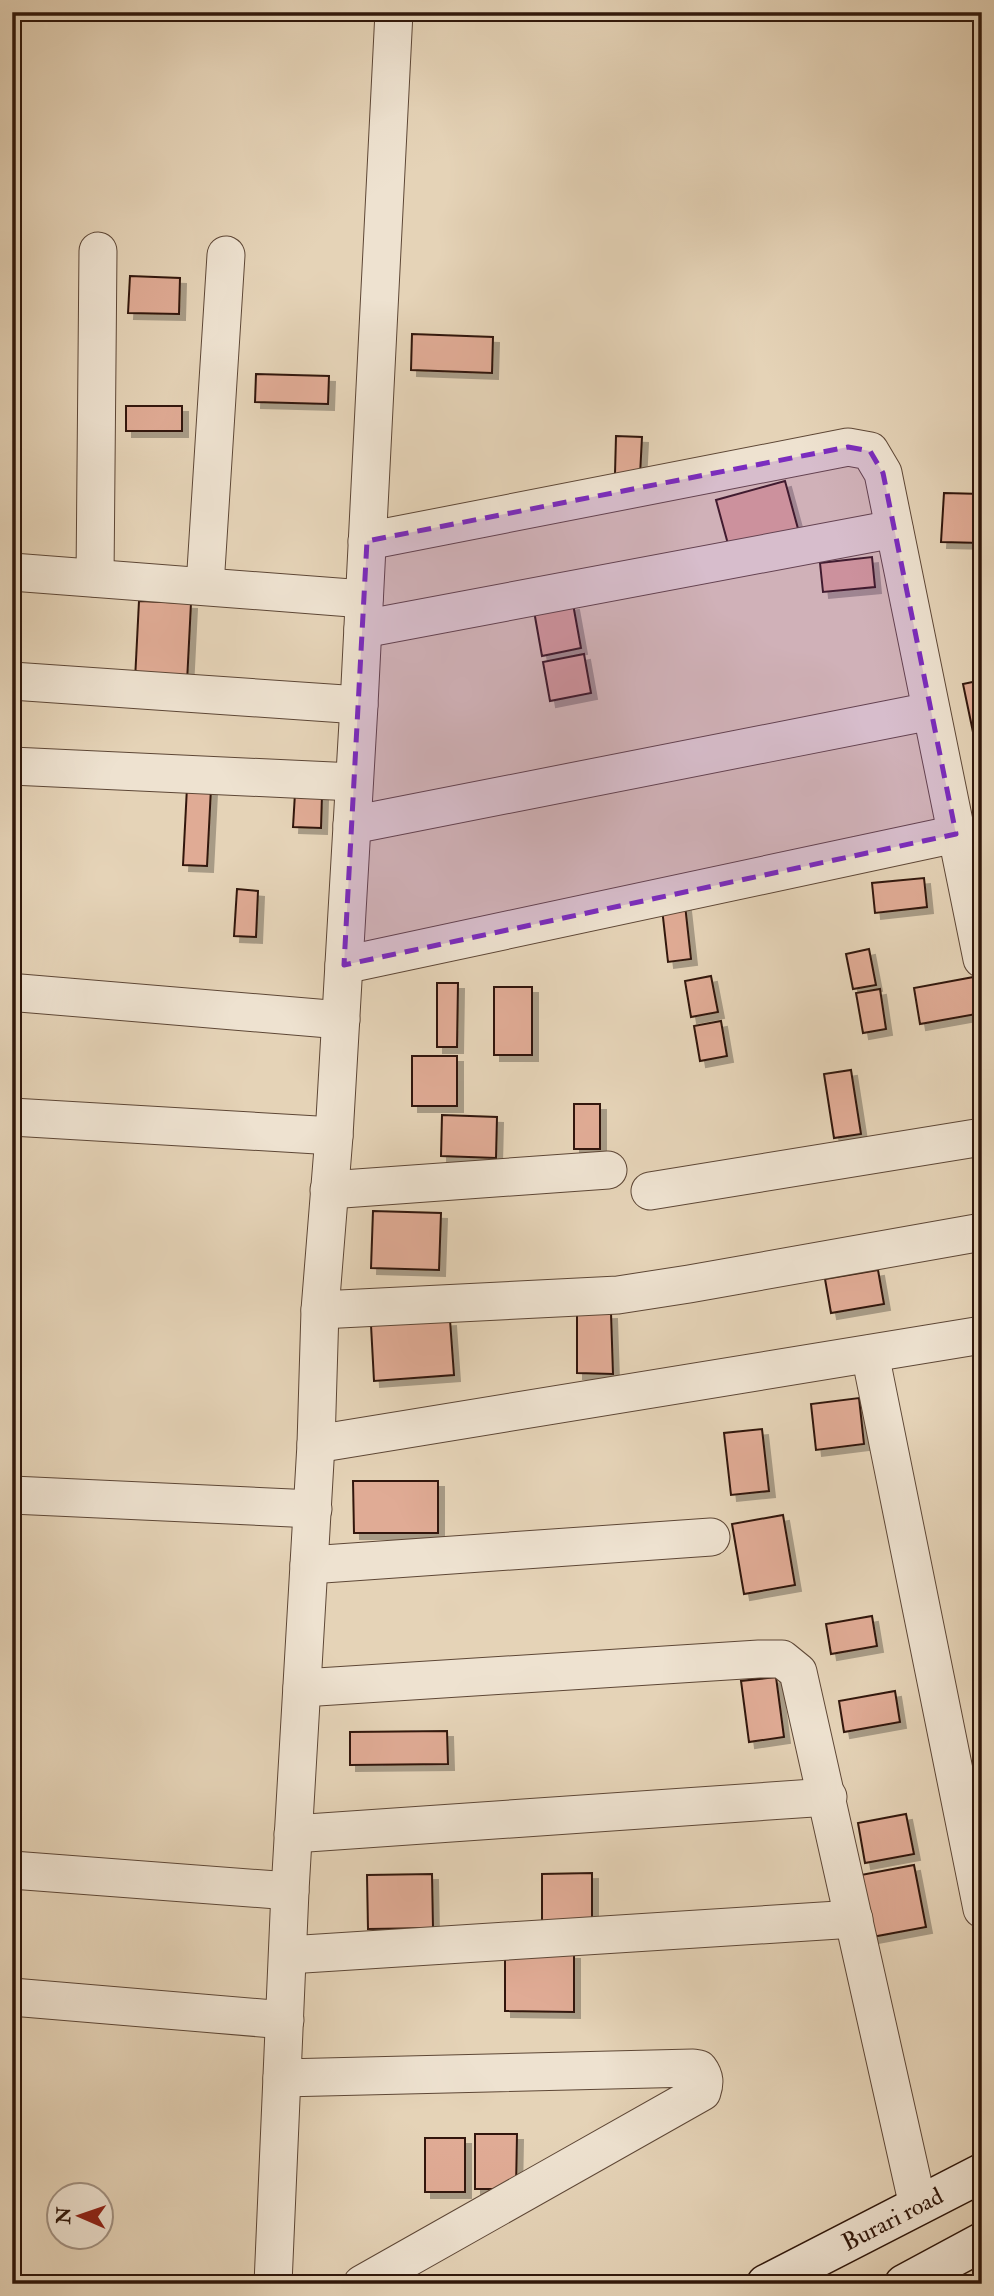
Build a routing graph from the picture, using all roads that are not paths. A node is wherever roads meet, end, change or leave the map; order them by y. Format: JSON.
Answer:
{"nodes":[{"id":1,"x":394,"y":12,"type":"edge"},
{"id":2,"x":98,"y":251,"type":"dead end"},
{"id":3,"x":226,"y":255,"type":"dead end"},
{"id":4,"x":894,"y":529,"type":"junction"},
{"id":5,"x":367,"y":541,"type":"junction"},
{"id":6,"x":12,"y":572,"type":"edge"},
{"id":7,"x":95,"y":578,"type":"junction"},
{"id":8,"x":205,"y":586,"type":"junction"},
{"id":9,"x":363,"y":614,"type":"junction"},
{"id":10,"x":12,"y":681,"type":"edge"},
{"id":11,"x":359,"y":705,"type":"junction"},
{"id":12,"x":931,"y":711,"type":"junction"},
{"id":13,"x":12,"y":766,"type":"edge"},
{"id":14,"x":354,"y":782,"type":"junction"},
{"id":15,"x":352,"y":825,"type":"junction"},
{"id":16,"x":957,"y":834,"type":"junction"},
{"id":17,"x":974,"y":875,"type":"edge"},
{"id":18,"x":982,"y":959,"type":"edge"},
{"id":19,"x":344,"y":965,"type":"junction"},
{"id":20,"x":20,"y":993,"type":"dead end"},
{"id":21,"x":341,"y":1020,"type":"junction"},
{"id":22,"x":12,"y":1117,"type":"edge"},
{"id":23,"x":334,"y":1136,"type":"junction"},
{"id":24,"x":982,"y":1137,"type":"edge"},
{"id":25,"x":608,"y":1170,"type":"dead end"},
{"id":26,"x":329,"y":1191,"type":"junction"},
{"id":27,"x":650,"y":1191,"type":"dead end"},
{"id":28,"x":982,"y":1232,"type":"edge"},
{"id":29,"x":320,"y":1310,"type":"junction"},
{"id":30,"x":982,"y":1335,"type":"edge"},
{"id":31,"x":870,"y":1354,"type":"junction"},
{"id":32,"x":316,"y":1444,"type":"junction"},
{"id":33,"x":12,"y":1495,"type":"edge"},
{"id":34,"x":313,"y":1509,"type":"junction"},
{"id":35,"x":711,"y":1537,"type":"dead end"},
{"id":36,"x":309,"y":1565,"type":"junction"},
{"id":37,"x":302,"y":1688,"type":"junction"},
{"id":38,"x":828,"y":1797,"type":"junction"},
{"id":39,"x":293,"y":1833,"type":"junction"},
{"id":40,"x":12,"y":1870,"type":"edge"},
{"id":41,"x":290,"y":1891,"type":"junction"},
{"id":42,"x":982,"y":1909,"type":"edge"},
{"id":43,"x":854,"y":1919,"type":"junction"},
{"id":44,"x":288,"y":1955,"type":"junction"},
{"id":45,"x":12,"y":1997,"type":"edge"},
{"id":46,"x":285,"y":2020,"type":"junction"},
{"id":47,"x":282,"y":2078,"type":"junction"},
{"id":48,"x":982,"y":2173,"type":"edge"},
{"id":49,"x":918,"y":2206,"type":"junction"},
{"id":50,"x":982,"y":2242,"type":"edge"},
{"id":51,"x":273,"y":2284,"type":"edge"},
{"id":52,"x":362,"y":2284,"type":"edge"},
{"id":53,"x":766,"y":2284,"type":"edge"},
{"id":54,"x":904,"y":2284,"type":"edge"}],
"edges":[{"from":1,"to":5,"type":"street"},
{"from":2,"to":7,"type":"street"},
{"from":3,"to":8,"type":"street"},
{"from":4,"to":5,"type":"street"},
{"from":4,"to":9,"type":"street"},
{"from":4,"to":12,"type":"street"},
{"from":5,"to":9,"type":"street"},
{"from":6,"to":7,"type":"street"},
{"from":7,"to":8,"type":"street"},
{"from":8,"to":9,"type":"street"},
{"from":9,"to":11,"type":"street"},
{"from":10,"to":11,"type":"street"},
{"from":11,"to":14,"type":"street"},
{"from":12,"to":15,"type":"street"},
{"from":12,"to":16,"type":"street"},
{"from":13,"to":14,"type":"street"},
{"from":14,"to":15,"type":"street"},
{"from":15,"to":19,"type":"street"},
{"from":16,"to":17,"type":"street"},
{"from":16,"to":19,"type":"street"},
{"from":17,"to":18,"type":"street"},
{"from":19,"to":21,"type":"street"},
{"from":20,"to":21,"type":"street"},
{"from":21,"to":23,"type":"street"},
{"from":22,"to":23,"type":"street"},
{"from":23,"to":26,"type":"street"},
{"from":24,"to":27,"type":"street"},
{"from":25,"to":26,"type":"street"},
{"from":26,"to":29,"type":"street"},
{"from":28,"to":29,"type":"street"},
{"from":29,"to":32,"type":"street"},
{"from":30,"to":31,"type":"street"},
{"from":31,"to":32,"type":"street"},
{"from":31,"to":42,"type":"street"},
{"from":32,"to":34,"type":"street"},
{"from":33,"to":34,"type":"street"},
{"from":34,"to":36,"type":"street"},
{"from":35,"to":36,"type":"street"},
{"from":36,"to":37,"type":"street"},
{"from":37,"to":38,"type":"street"},
{"from":37,"to":39,"type":"street"},
{"from":38,"to":39,"type":"street"},
{"from":38,"to":43,"type":"street"},
{"from":39,"to":41,"type":"street"},
{"from":40,"to":41,"type":"street"},
{"from":41,"to":44,"type":"street"},
{"from":43,"to":44,"type":"street"},
{"from":43,"to":49,"type":"street"},
{"from":44,"to":46,"type":"street"},
{"from":45,"to":46,"type":"street"},
{"from":46,"to":47,"type":"street"},
{"from":47,"to":51,"type":"street"},
{"from":47,"to":52,"type":"street"},
{"from":48,"to":49,"type":"main road","name":"Burari road"},
{"from":49,"to":53,"type":"main road","name":"Burari road"},
{"from":50,"to":54,"type":"main road"}]}
